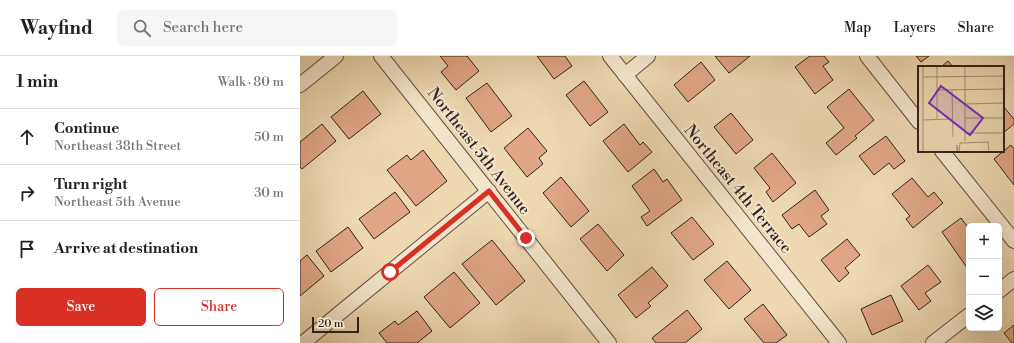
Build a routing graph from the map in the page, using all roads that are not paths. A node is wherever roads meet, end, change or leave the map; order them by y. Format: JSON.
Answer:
{"nodes":[{"id":1,"x":336,"y":56,"type":"edge"},
{"id":2,"x":381,"y":56,"type":"edge"},
{"id":3,"x":610,"y":56,"type":"edge"},
{"id":4,"x":648,"y":56,"type":"edge"},
{"id":5,"x":867,"y":56,"type":"edge"},
{"id":6,"x":625,"y":75,"type":"junction"},
{"id":7,"x":300,"y":85,"type":"edge"},
{"id":8,"x":918,"y":121,"type":"edge"},
{"id":9,"x":943,"y":152,"type":"edge"},
{"id":10,"x":489,"y":191,"type":"junction"},
{"id":11,"x":1014,"y":241,"type":"edge"},
{"id":12,"x":1014,"y":279,"type":"edge"},
{"id":13,"x":1002,"y":289,"type":"edge"},
{"id":14,"x":966,"y":316,"type":"edge"},
{"id":15,"x":303,"y":343,"type":"edge"},
{"id":16,"x":609,"y":343,"type":"edge"},
{"id":17,"x":839,"y":343,"type":"edge"},
{"id":18,"x":933,"y":343,"type":"edge"}],
"edges":[{"from":1,"to":7,"type":"street"},
{"from":2,"to":10,"type":"street","name":"Northeast 5th Avenue"},
{"from":3,"to":6,"type":"street","name":"Northeast 4th Terrace"},
{"from":4,"to":6,"type":"street"},
{"from":5,"to":8,"type":"street"},
{"from":6,"to":17,"type":"street","name":"Northeast 4th Terrace"},
{"from":9,"to":11,"type":"street"},
{"from":10,"to":15,"type":"street"},
{"from":10,"to":16,"type":"street","name":"Northeast 5th Avenue"},
{"from":12,"to":13,"type":"street"},
{"from":14,"to":18,"type":"street"}]}
